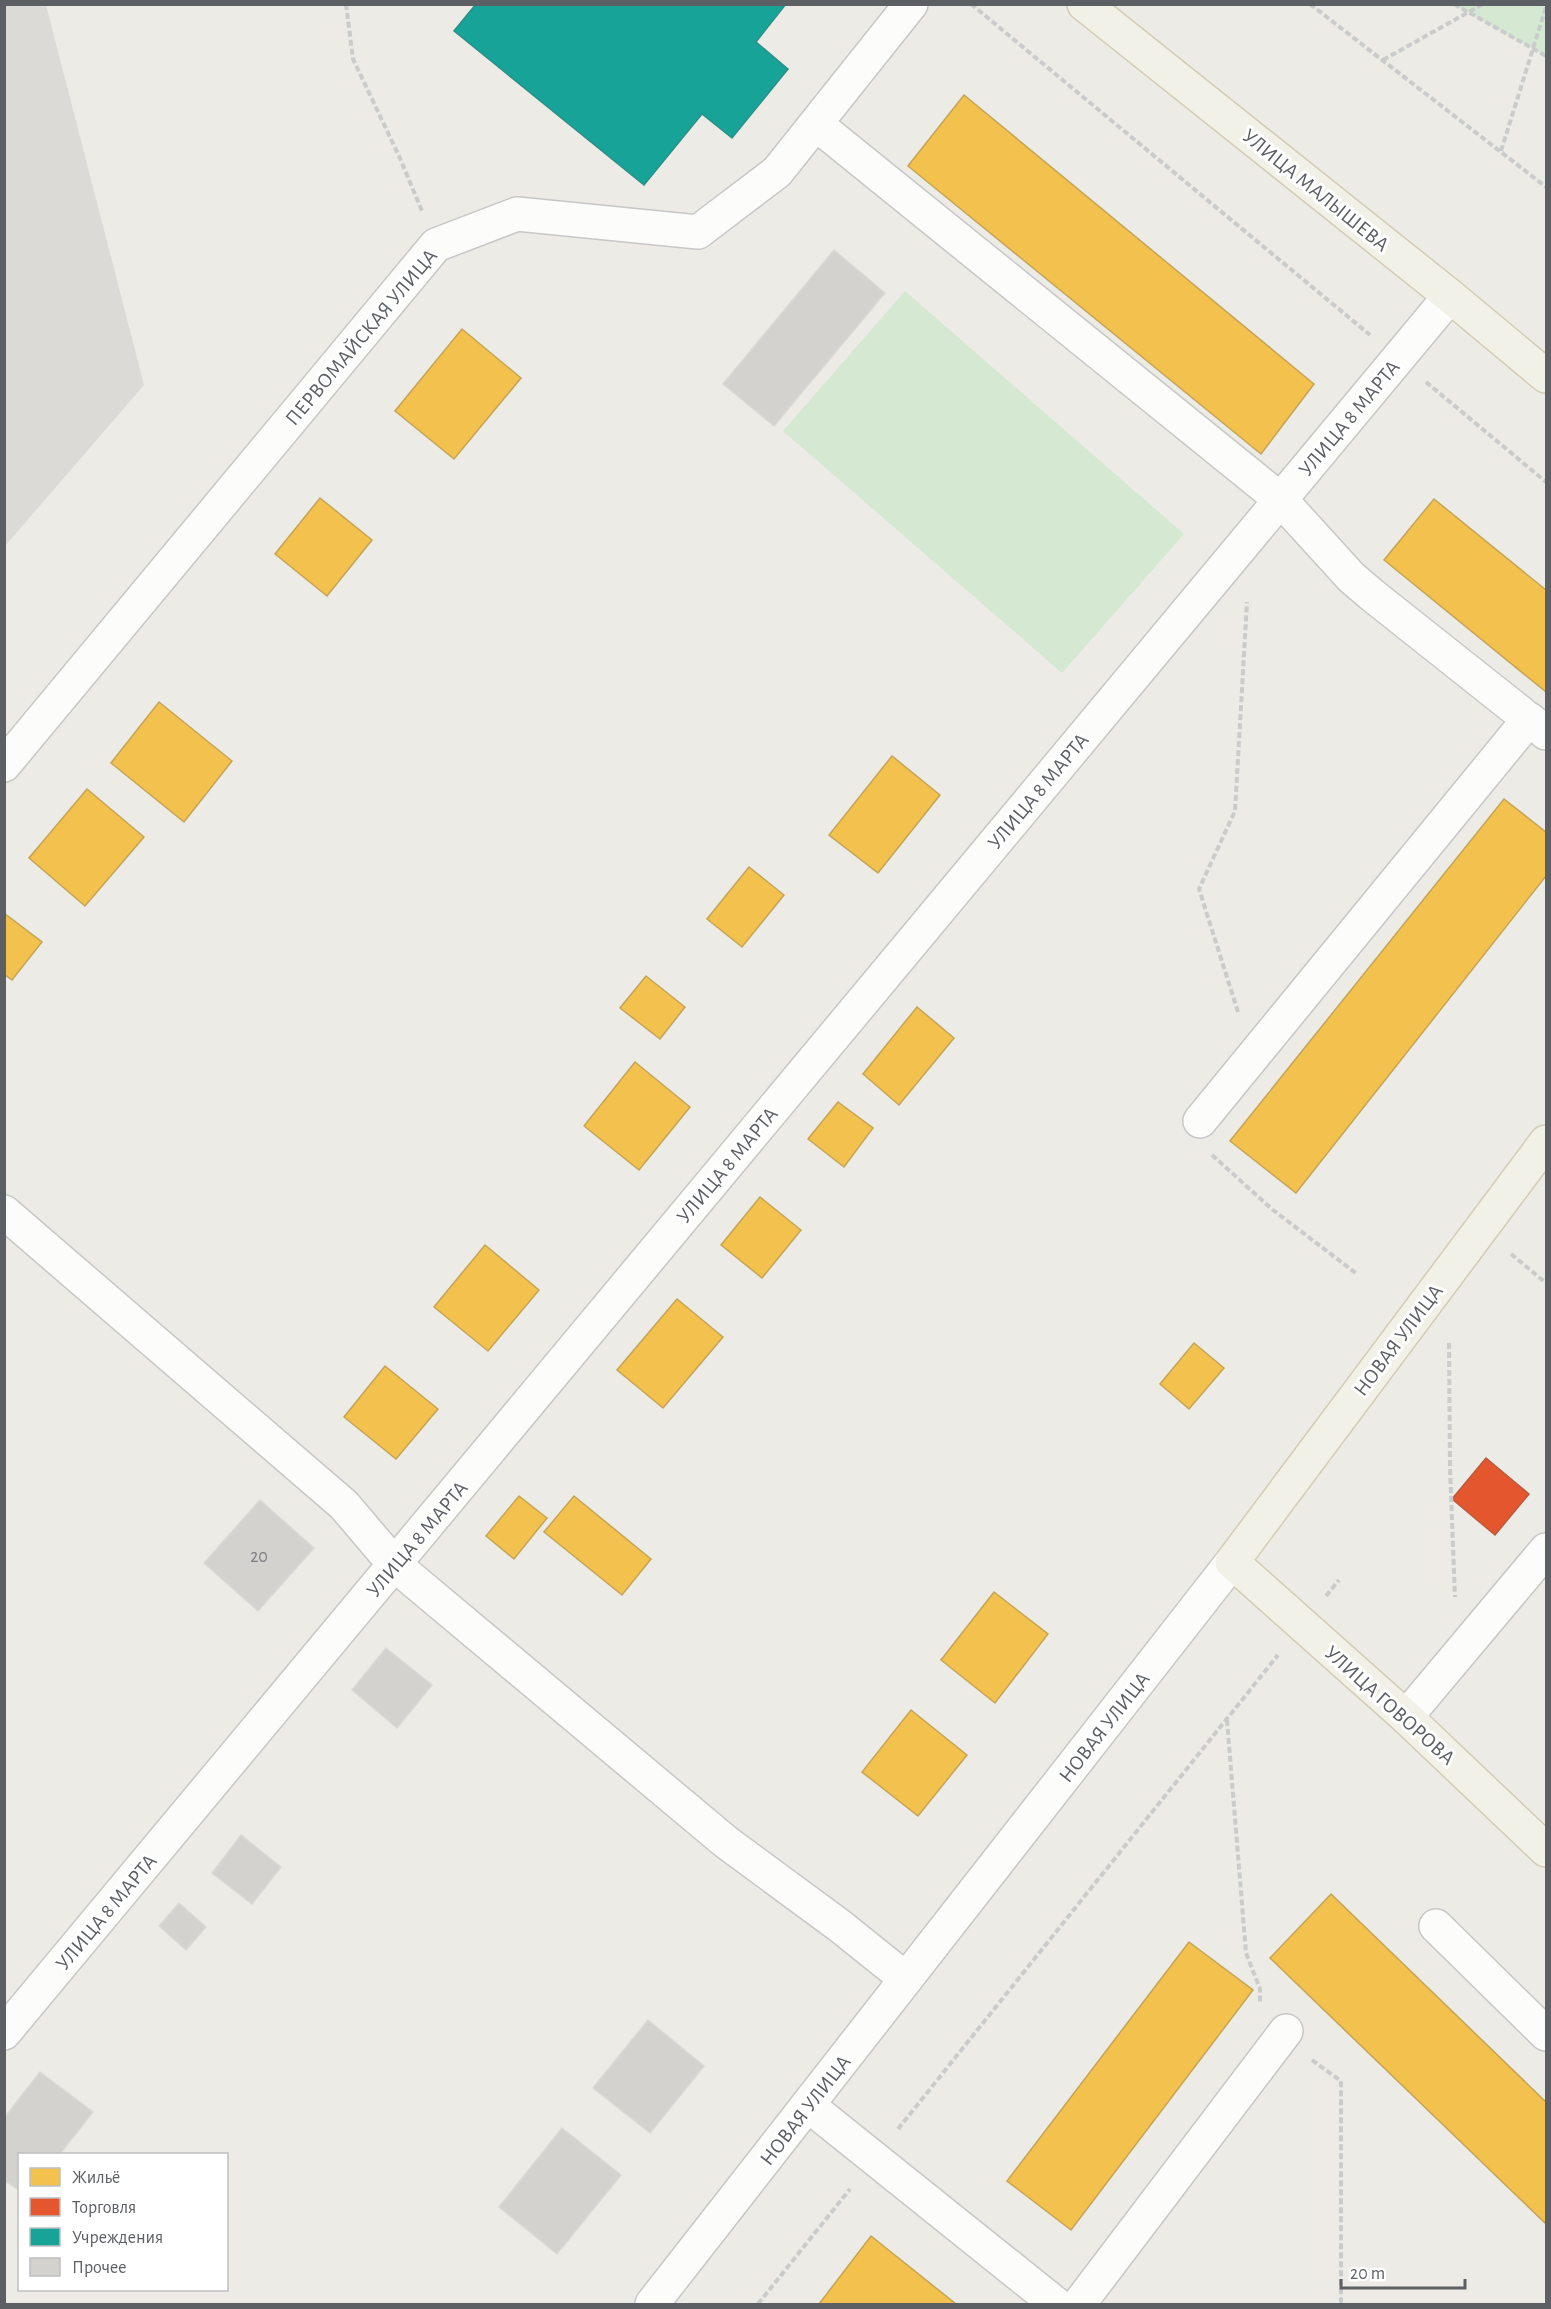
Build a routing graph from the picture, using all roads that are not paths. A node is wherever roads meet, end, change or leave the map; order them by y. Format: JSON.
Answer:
{"nodes":[{"id":1,"x":911,"y":4,"type":"edge"},
{"id":2,"x":1084,"y":4,"type":"edge"},
{"id":3,"x":816,"y":124,"type":"junction"},
{"id":4,"x":1450,"y":296,"type":"junction"},
{"id":5,"x":1546,"y":376,"type":"edge"},
{"id":6,"x":1281,"y":500,"type":"junction"},
{"id":7,"x":1534,"y":724,"type":"edge"},
{"id":8,"x":4,"y":765,"type":"edge"},
{"id":9,"x":1200,"y":1121,"type":"road end"},
{"id":10,"x":1546,"y":1142,"type":"edge"},
{"id":11,"x":4,"y":1212,"type":"edge"},
{"id":12,"x":1546,"y":1550,"type":"edge"},
{"id":13,"x":1232,"y":1562,"type":"junction"},
{"id":14,"x":395,"y":1565,"type":"junction"},
{"id":15,"x":1406,"y":1717,"type":"junction"},
{"id":16,"x":1546,"y":1850,"type":"edge"},
{"id":17,"x":1436,"y":1926,"type":"dead end"},
{"id":18,"x":906,"y":1979,"type":"junction"},
{"id":19,"x":1286,"y":2031,"type":"dead end"},
{"id":20,"x":4,"y":2033,"type":"edge"},
{"id":21,"x":1546,"y":2034,"type":"edge"},
{"id":22,"x":809,"y":2106,"type":"junction"},
{"id":23,"x":652,"y":2304,"type":"edge"},
{"id":24,"x":1056,"y":2304,"type":"edge"},
{"id":25,"x":1079,"y":2304,"type":"edge"}],
"edges":[{"from":1,"to":3,"type":"street","name":"ПЕРВОМАЙСКАЯ УЛИЦА"},
{"from":2,"to":4,"type":"main road","name":"УЛИЦА МАЛЫШЕВА"},
{"from":3,"to":6,"type":"street"},
{"from":3,"to":8,"type":"street","name":"ПЕРВОМАЙСКАЯ УЛИЦА"},
{"from":4,"to":5,"type":"main road","name":"УЛИЦА МАЛЫШЕВА"},
{"from":4,"to":6,"type":"street","name":"УЛИЦА 8 МАРТА"},
{"from":6,"to":7,"type":"street"},
{"from":6,"to":14,"type":"street","name":"УЛИЦА 8 МАРТА"},
{"from":7,"to":9,"type":"street"},
{"from":10,"to":13,"type":"main road","name":"НОВАЯ УЛИЦА"},
{"from":11,"to":14,"type":"street"},
{"from":12,"to":15,"type":"street"},
{"from":13,"to":15,"type":"main road","name":"УЛИЦА ГОВОРОВА"},
{"from":13,"to":18,"type":"street","name":"НОВАЯ УЛИЦА"},
{"from":14,"to":18,"type":"street"},
{"from":14,"to":20,"type":"street","name":"УЛИЦА 8 МАРТА"},
{"from":15,"to":16,"type":"main road","name":"УЛИЦА ГОВОРОВА"},
{"from":17,"to":21,"type":"street"},
{"from":18,"to":22,"type":"street","name":"НОВАЯ УЛИЦА"},
{"from":19,"to":25,"type":"street"},
{"from":22,"to":23,"type":"street","name":"НОВАЯ УЛИЦА"},
{"from":22,"to":24,"type":"street"}]}
